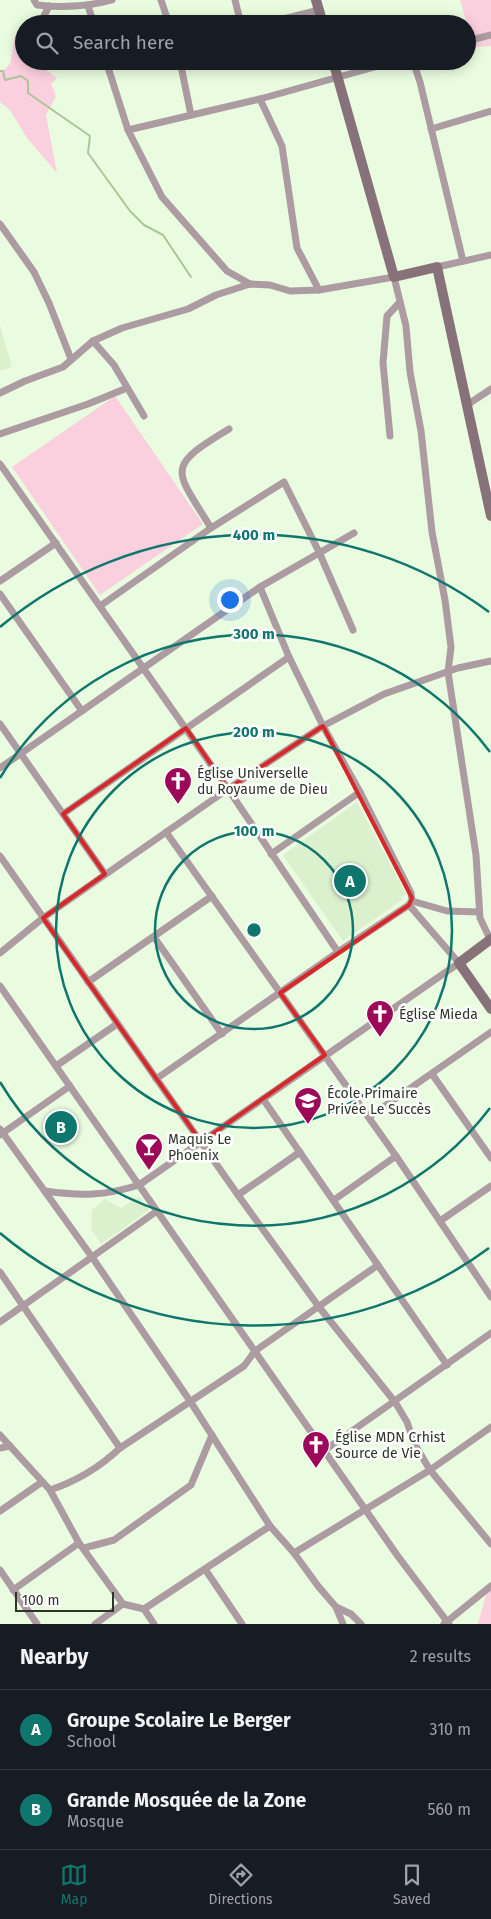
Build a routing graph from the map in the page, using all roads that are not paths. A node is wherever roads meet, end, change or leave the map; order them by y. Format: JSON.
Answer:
{"nodes":[{"id":1,"x":34,"y":0,"type":"edge"},
{"id":2,"x":112,"y":0,"type":"edge"},
{"id":3,"x":161,"y":0,"type":"edge"},
{"id":4,"x":234,"y":0,"type":"edge"},
{"id":5,"x":318,"y":5,"type":"edge"},
{"id":6,"x":49,"y":6,"type":"junction"},
{"id":7,"x":88,"y":6,"type":"junction"},
{"id":8,"x":44,"y":15,"type":"edge"},
{"id":9,"x":91,"y":15,"type":"edge"},
{"id":10,"x":166,"y":15,"type":"edge"},
{"id":11,"x":238,"y":15,"type":"edge"},
{"id":12,"x":290,"y":15,"type":"edge"},
{"id":13,"x":491,"y":35,"type":"edge"},
{"id":14,"x":476,"y":39,"type":"edge"},
{"id":15,"x":109,"y":70,"type":"edge"},
{"id":16,"x":182,"y":70,"type":"edge"},
{"id":17,"x":336,"y":70,"type":"edge"},
{"id":18,"x":365,"y":70,"type":"edge"},
{"id":19,"x":416,"y":70,"type":"edge"},
{"id":20,"x":338,"y":78,"type":"junction"},
{"id":21,"x":260,"y":99,"type":"junction"},
{"id":22,"x":491,"y":112,"type":"edge"},
{"id":23,"x":191,"y":115,"type":"junction"},
{"id":24,"x":431,"y":129,"type":"junction"},
{"id":25,"x":128,"y":130,"type":"junction"},
{"id":26,"x":0,"y":224,"type":"edge"},
{"id":27,"x":491,"y":255,"type":"edge"},
{"id":28,"x":463,"y":261,"type":"junction"},
{"id":29,"x":437,"y":267,"type":"junction"},
{"id":30,"x":394,"y":277,"type":"junction"},
{"id":31,"x":250,"y":284,"type":"junction"},
{"id":32,"x":319,"y":290,"type":"junction"},
{"id":33,"x":400,"y":302,"type":"junction"},
{"id":34,"x":93,"y":341,"type":"junction"},
{"id":35,"x":72,"y":360,"type":"junction"},
{"id":36,"x":127,"y":388,"type":"junction"},
{"id":37,"x":491,"y":389,"type":"edge"},
{"id":38,"x":0,"y":393,"type":"edge"},
{"id":39,"x":467,"y":406,"type":"junction"},
{"id":40,"x":144,"y":416,"type":"dead end"},
{"id":41,"x":229,"y":428,"type":"dead end"},
{"id":42,"x":0,"y":434,"type":"edge"},
{"id":43,"x":390,"y":436,"type":"dead end"},
{"id":44,"x":0,"y":464,"type":"edge"},
{"id":45,"x":487,"y":480,"type":"edge"},
{"id":46,"x":491,"y":516,"type":"edge"},
{"id":47,"x":211,"y":528,"type":"junction"},
{"id":48,"x":354,"y":532,"type":"dead end"},
{"id":49,"x":56,"y":542,"type":"junction"},
{"id":50,"x":319,"y":552,"type":"junction"},
{"id":51,"x":0,"y":581,"type":"edge"},
{"id":52,"x":260,"y":587,"type":"junction"},
{"id":53,"x":0,"y":594,"type":"edge"},
{"id":54,"x":100,"y":606,"type":"junction"},
{"id":55,"x":353,"y":630,"type":"dead end"},
{"id":56,"x":289,"y":657,"type":"junction"},
{"id":57,"x":491,"y":661,"type":"edge"},
{"id":58,"x":144,"y":668,"type":"junction"},
{"id":59,"x":448,"y":672,"type":"junction"},
{"id":60,"x":82,"y":711,"type":"junction"},
{"id":61,"x":0,"y":724,"type":"edge"},
{"id":62,"x":323,"y":726,"type":"junction"},
{"id":63,"x":186,"y":728,"type":"junction"},
{"id":64,"x":21,"y":754,"type":"junction"},
{"id":65,"x":0,"y":768,"type":"edge"},
{"id":66,"x":228,"y":788,"type":"junction"},
{"id":67,"x":360,"y":792,"type":"junction"},
{"id":68,"x":63,"y":814,"type":"junction"},
{"id":69,"x":166,"y":832,"type":"junction"},
{"id":70,"x":271,"y":854,"type":"junction"},
{"id":71,"x":0,"y":857,"type":"edge"},
{"id":72,"x":105,"y":874,"type":"junction"},
{"id":73,"x":212,"y":896,"type":"junction"},
{"id":74,"x":410,"y":903,"type":"junction"},
{"id":75,"x":479,"y":912,"type":"junction"},
{"id":76,"x":43,"y":918,"type":"junction"},
{"id":77,"x":154,"y":937,"type":"junction"},
{"id":78,"x":491,"y":939,"type":"edge"},
{"id":79,"x":338,"y":952,"type":"junction"},
{"id":80,"x":0,"y":953,"type":"edge"},
{"id":81,"x":459,"y":963,"type":"junction"},
{"id":82,"x":88,"y":982,"type":"junction"},
{"id":83,"x":0,"y":986,"type":"edge"},
{"id":84,"x":280,"y":993,"type":"junction"},
{"id":85,"x":491,"y":1009,"type":"edge"},
{"id":86,"x":117,"y":1024,"type":"junction"},
{"id":87,"x":491,"y":1032,"type":"edge"},
{"id":88,"x":222,"y":1034,"type":"junction"},
{"id":89,"x":325,"y":1055,"type":"junction"},
{"id":90,"x":56,"y":1066,"type":"junction"},
{"id":91,"x":432,"y":1074,"type":"junction"},
{"id":92,"x":156,"y":1079,"type":"junction"},
{"id":93,"x":70,"y":1086,"type":"junction"},
{"id":94,"x":263,"y":1099,"type":"junction"},
{"id":95,"x":369,"y":1118,"type":"junction"},
{"id":96,"x":1,"y":1133,"type":"edge"},
{"id":97,"x":200,"y":1142,"type":"junction"},
{"id":98,"x":300,"y":1152,"type":"junction"},
{"id":99,"x":396,"y":1156,"type":"junction"},
{"id":100,"x":491,"y":1158,"type":"edge"},
{"id":101,"x":139,"y":1185,"type":"junction"},
{"id":102,"x":491,"y":1186,"type":"edge"},
{"id":103,"x":45,"y":1191,"type":"junction"},
{"id":104,"x":238,"y":1195,"type":"junction"},
{"id":105,"x":334,"y":1200,"type":"junction"},
{"id":106,"x":157,"y":1211,"type":"junction"},
{"id":107,"x":440,"y":1221,"type":"junction"},
{"id":108,"x":92,"y":1257,"type":"junction"},
{"id":109,"x":378,"y":1265,"type":"junction"},
{"id":110,"x":0,"y":1272,"type":"edge"},
{"id":111,"x":491,"y":1297,"type":"edge"},
{"id":112,"x":23,"y":1305,"type":"junction"},
{"id":113,"x":319,"y":1307,"type":"junction"},
{"id":114,"x":0,"y":1322,"type":"edge"},
{"id":115,"x":491,"y":1334,"type":"edge"},
{"id":116,"x":255,"y":1351,"type":"junction"},
{"id":117,"x":447,"y":1365,"type":"junction"},
{"id":118,"x":190,"y":1401,"type":"junction"},
{"id":119,"x":395,"y":1402,"type":"junction"},
{"id":120,"x":491,"y":1427,"type":"edge"},
{"id":121,"x":0,"y":1435,"type":"edge"},
{"id":122,"x":212,"y":1435,"type":"junction"},
{"id":123,"x":10,"y":1446,"type":"junction"},
{"id":124,"x":0,"y":1448,"type":"edge"},
{"id":125,"x":120,"y":1448,"type":"junction"},
{"id":126,"x":325,"y":1450,"type":"junction"},
{"id":127,"x":430,"y":1470,"type":"junction"},
{"id":128,"x":42,"y":1482,"type":"junction"},
{"id":129,"x":50,"y":1490,"type":"junction"},
{"id":130,"x":365,"y":1508,"type":"junction"},
{"id":131,"x":0,"y":1511,"type":"edge"},
{"id":132,"x":270,"y":1526,"type":"junction"},
{"id":133,"x":491,"y":1544,"type":"edge"},
{"id":134,"x":81,"y":1546,"type":"junction"},
{"id":135,"x":294,"y":1553,"type":"junction"},
{"id":136,"x":205,"y":1569,"type":"junction"},
{"id":137,"x":0,"y":1570,"type":"edge"},
{"id":138,"x":491,"y":1586,"type":"edge"},
{"id":139,"x":13,"y":1590,"type":"junction"},
{"id":140,"x":123,"y":1604,"type":"junction"},
{"id":141,"x":336,"y":1607,"type":"junction"},
{"id":142,"x":144,"y":1609,"type":"junction"},
{"id":143,"x":446,"y":1623,"type":"edge"},
{"id":144,"x":37,"y":1624,"type":"edge"},
{"id":145,"x":94,"y":1624,"type":"edge"},
{"id":146,"x":154,"y":1624,"type":"edge"},
{"id":147,"x":242,"y":1624,"type":"edge"},
{"id":148,"x":343,"y":1624,"type":"edge"},
{"id":149,"x":361,"y":1624,"type":"edge"}],
"edges":[{"from":1,"to":6,"type":"street"},
{"from":2,"to":7,"type":"street"},
{"from":3,"to":10,"type":"street"},
{"from":4,"to":11,"type":"street"},
{"from":5,"to":12,"type":"street"},
{"from":6,"to":7,"type":"street"},
{"from":6,"to":8,"type":"street"},
{"from":7,"to":9,"type":"street"},
{"from":13,"to":14,"type":"street"},
{"from":15,"to":25,"type":"street"},
{"from":16,"to":23,"type":"street"},
{"from":17,"to":20,"type":"street"},
{"from":18,"to":20,"type":"street"},
{"from":19,"to":24,"type":"street"},
{"from":20,"to":21,"type":"street"},
{"from":20,"to":30,"type":"street"},
{"from":21,"to":23,"type":"street"},
{"from":21,"to":32,"type":"street"},
{"from":22,"to":24,"type":"street"},
{"from":23,"to":25,"type":"street"},
{"from":24,"to":28,"type":"street"},
{"from":25,"to":31,"type":"street"},
{"from":26,"to":35,"type":"street"},
{"from":27,"to":28,"type":"street"},
{"from":28,"to":29,"type":"street"},
{"from":29,"to":30,"type":"street"},
{"from":29,"to":39,"type":"street"},
{"from":30,"to":32,"type":"street"},
{"from":30,"to":33,"type":"street"},
{"from":31,"to":32,"type":"street"},
{"from":31,"to":34,"type":"street"},
{"from":33,"to":43,"type":"street"},
{"from":33,"to":59,"type":"street"},
{"from":34,"to":35,"type":"street"},
{"from":34,"to":36,"type":"street"},
{"from":35,"to":38,"type":"street"},
{"from":36,"to":40,"type":"street"},
{"from":36,"to":42,"type":"street"},
{"from":37,"to":39,"type":"street"},
{"from":39,"to":45,"type":"street"},
{"from":41,"to":47,"type":"street"},
{"from":44,"to":49,"type":"street"},
{"from":45,"to":46,"type":"street"},
{"from":47,"to":50,"type":"street"},
{"from":47,"to":54,"type":"street"},
{"from":48,"to":50,"type":"street"},
{"from":49,"to":51,"type":"street"},
{"from":49,"to":54,"type":"street"},
{"from":50,"to":52,"type":"street"},
{"from":50,"to":55,"type":"street"},
{"from":52,"to":56,"type":"street"},
{"from":52,"to":58,"type":"street"},
{"from":53,"to":60,"type":"street"},
{"from":54,"to":58,"type":"street"},
{"from":56,"to":62,"type":"street"},
{"from":56,"to":63,"type":"street"},
{"from":57,"to":59,"type":"street"},
{"from":58,"to":60,"type":"street"},
{"from":58,"to":63,"type":"street"},
{"from":59,"to":62,"type":"street"},
{"from":59,"to":75,"type":"street"},
{"from":60,"to":64,"type":"street"},
{"from":61,"to":64,"type":"street"},
{"from":62,"to":66,"type":"street"},
{"from":62,"to":67,"type":"street"},
{"from":63,"to":66,"type":"street"},
{"from":63,"to":68,"type":"street"},
{"from":64,"to":65,"type":"street"},
{"from":64,"to":68,"type":"street"},
{"from":66,"to":69,"type":"street"},
{"from":66,"to":70,"type":"street"},
{"from":67,"to":70,"type":"street"},
{"from":67,"to":74,"type":"street"},
{"from":68,"to":72,"type":"street"},
{"from":69,"to":72,"type":"street"},
{"from":69,"to":73,"type":"street"},
{"from":70,"to":79,"type":"street"},
{"from":71,"to":76,"type":"street"},
{"from":72,"to":76,"type":"street"},
{"from":73,"to":77,"type":"street"},
{"from":73,"to":84,"type":"street"},
{"from":74,"to":75,"type":"street"},
{"from":74,"to":79,"type":"street"},
{"from":74,"to":81,"type":"street"},
{"from":75,"to":78,"type":"street"},
{"from":76,"to":80,"type":"street"},
{"from":76,"to":82,"type":"street"},
{"from":77,"to":82,"type":"street"},
{"from":77,"to":88,"type":"street"},
{"from":78,"to":81,"type":"street"},
{"from":79,"to":84,"type":"street"},
{"from":81,"to":85,"type":"street"},
{"from":81,"to":89,"type":"street"},
{"from":82,"to":86,"type":"street"},
{"from":83,"to":90,"type":"street"},
{"from":84,"to":88,"type":"street"},
{"from":84,"to":89,"type":"street"},
{"from":86,"to":90,"type":"street"},
{"from":86,"to":92,"type":"street"},
{"from":87,"to":91,"type":"street"},
{"from":88,"to":92,"type":"street"},
{"from":89,"to":94,"type":"street"},
{"from":89,"to":95,"type":"street"},
{"from":90,"to":93,"type":"street"},
{"from":91,"to":95,"type":"street"},
{"from":91,"to":100,"type":"street"},
{"from":92,"to":97,"type":"street"},
{"from":93,"to":96,"type":"street"},
{"from":93,"to":101,"type":"street"},
{"from":94,"to":97,"type":"street"},
{"from":94,"to":98,"type":"street"},
{"from":95,"to":99,"type":"street"},
{"from":96,"to":103,"type":"street"},
{"from":97,"to":101,"type":"street"},
{"from":97,"to":104,"type":"street"},
{"from":98,"to":104,"type":"street"},
{"from":98,"to":105,"type":"street"},
{"from":99,"to":105,"type":"street"},
{"from":99,"to":107,"type":"street"},
{"from":101,"to":103,"type":"street"},
{"from":101,"to":106,"type":"street"},
{"from":102,"to":107,"type":"street"},
{"from":103,"to":108,"type":"street"},
{"from":104,"to":113,"type":"street"},
{"from":105,"to":109,"type":"street"},
{"from":106,"to":108,"type":"street"},
{"from":106,"to":116,"type":"street"},
{"from":107,"to":111,"type":"street"},
{"from":108,"to":112,"type":"street"},
{"from":108,"to":118,"type":"street"},
{"from":109,"to":113,"type":"street"},
{"from":109,"to":117,"type":"street"},
{"from":110,"to":112,"type":"street"},
{"from":112,"to":114,"type":"street"},
{"from":112,"to":125,"type":"street"},
{"from":113,"to":116,"type":"street"},
{"from":113,"to":119,"type":"street"},
{"from":115,"to":117,"type":"street"},
{"from":116,"to":118,"type":"street"},
{"from":116,"to":126,"type":"street"},
{"from":117,"to":119,"type":"street"},
{"from":118,"to":122,"type":"street"},
{"from":118,"to":125,"type":"street"},
{"from":119,"to":126,"type":"street"},
{"from":119,"to":127,"type":"street"},
{"from":120,"to":127,"type":"street"},
{"from":121,"to":123,"type":"street"},
{"from":122,"to":132,"type":"street"},
{"from":122,"to":134,"type":"street"},
{"from":123,"to":124,"type":"street"},
{"from":123,"to":128,"type":"street"},
{"from":125,"to":129,"type":"street"},
{"from":126,"to":130,"type":"street"},
{"from":127,"to":130,"type":"street"},
{"from":127,"to":133,"type":"street"},
{"from":128,"to":129,"type":"street"},
{"from":128,"to":131,"type":"street"},
{"from":129,"to":134,"type":"street"},
{"from":130,"to":135,"type":"street"},
{"from":130,"to":143,"type":"street"},
{"from":132,"to":135,"type":"street"},
{"from":132,"to":136,"type":"street"},
{"from":134,"to":139,"type":"street"},
{"from":134,"to":140,"type":"street"},
{"from":135,"to":141,"type":"street"},
{"from":136,"to":142,"type":"street"},
{"from":136,"to":147,"type":"street"},
{"from":137,"to":139,"type":"street"},
{"from":138,"to":143,"type":"street"},
{"from":139,"to":144,"type":"street"},
{"from":140,"to":142,"type":"street"},
{"from":140,"to":145,"type":"street"},
{"from":141,"to":148,"type":"street"},
{"from":141,"to":149,"type":"street"},
{"from":142,"to":146,"type":"street"}]}
